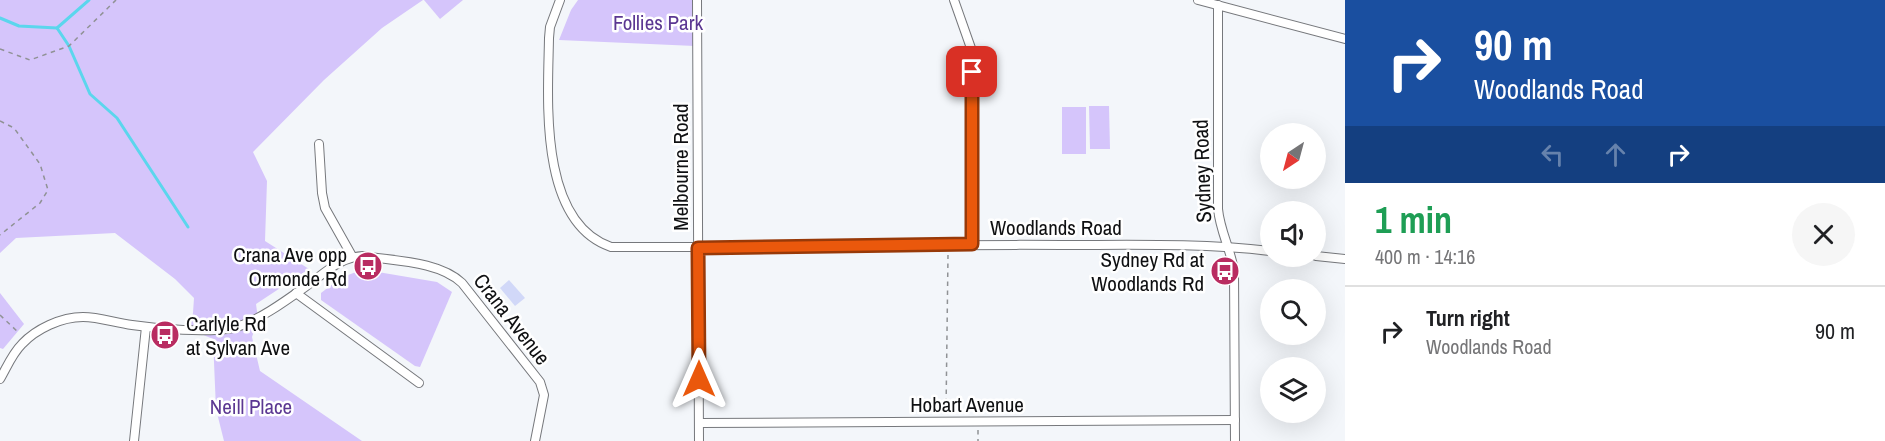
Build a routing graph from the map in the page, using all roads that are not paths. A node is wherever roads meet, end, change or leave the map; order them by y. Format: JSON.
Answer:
{"nodes":[{"id":1,"x":560,"y":0,"type":"edge"},
{"id":2,"x":697,"y":0,"type":"edge"},
{"id":3,"x":954,"y":0,"type":"edge"},
{"id":4,"x":1198,"y":0,"type":"edge"},
{"id":5,"x":1218,"y":5,"type":"junction"},
{"id":6,"x":1345,"y":39,"type":"edge"},
{"id":7,"x":319,"y":144,"type":"dead end"},
{"id":8,"x":972,"y":244,"type":"junction"},
{"id":9,"x":1227,"y":246,"type":"junction"},
{"id":10,"x":698,"y":248,"type":"junction"},
{"id":11,"x":1260,"y":250,"type":"edge"},
{"id":12,"x":352,"y":256,"type":"junction"},
{"id":13,"x":1326,"y":257,"type":"edge"},
{"id":14,"x":1345,"y":259,"type":"edge"},
{"id":15,"x":296,"y":293,"type":"junction"},
{"id":16,"x":146,"y":327,"type":"junction"},
{"id":17,"x":0,"y":379,"type":"edge"},
{"id":18,"x":419,"y":383,"type":"dead end"},
{"id":19,"x":1234,"y":420,"type":"junction"},
{"id":20,"x":699,"y":423,"type":"junction"},
{"id":21,"x":134,"y":441,"type":"edge"},
{"id":22,"x":535,"y":441,"type":"edge"},
{"id":23,"x":699,"y":441,"type":"edge"},
{"id":24,"x":1235,"y":441,"type":"edge"}],
"edges":[{"from":1,"to":10,"type":"street","name":"Woodlands Road"},
{"from":2,"to":10,"type":"street","name":"Melbourne Road"},
{"from":3,"to":8,"type":"street"},
{"from":4,"to":5,"type":"street"},
{"from":5,"to":6,"type":"street"},
{"from":5,"to":9,"type":"street","name":"Sydney Road"},
{"from":7,"to":12,"type":"street"},
{"from":8,"to":9,"type":"street","name":"Woodlands Road"},
{"from":8,"to":10,"type":"street","name":"Woodlands Road"},
{"from":9,"to":11,"type":"street","name":"Woodlands Road"},
{"from":9,"to":19,"type":"street","name":"Sydney Road"},
{"from":10,"to":20,"type":"street","name":"Melbourne Road"},
{"from":12,"to":15,"type":"street"},
{"from":12,"to":22,"type":"street","name":"Crana Avenue"},
{"from":13,"to":14,"type":"street"},
{"from":15,"to":16,"type":"street"},
{"from":15,"to":18,"type":"street"},
{"from":16,"to":17,"type":"street"},
{"from":16,"to":21,"type":"street"},
{"from":19,"to":20,"type":"street","name":"Hobart Avenue"},
{"from":19,"to":24,"type":"street","name":"Sydney Road"},
{"from":20,"to":23,"type":"street","name":"Melbourne Road"}]}
